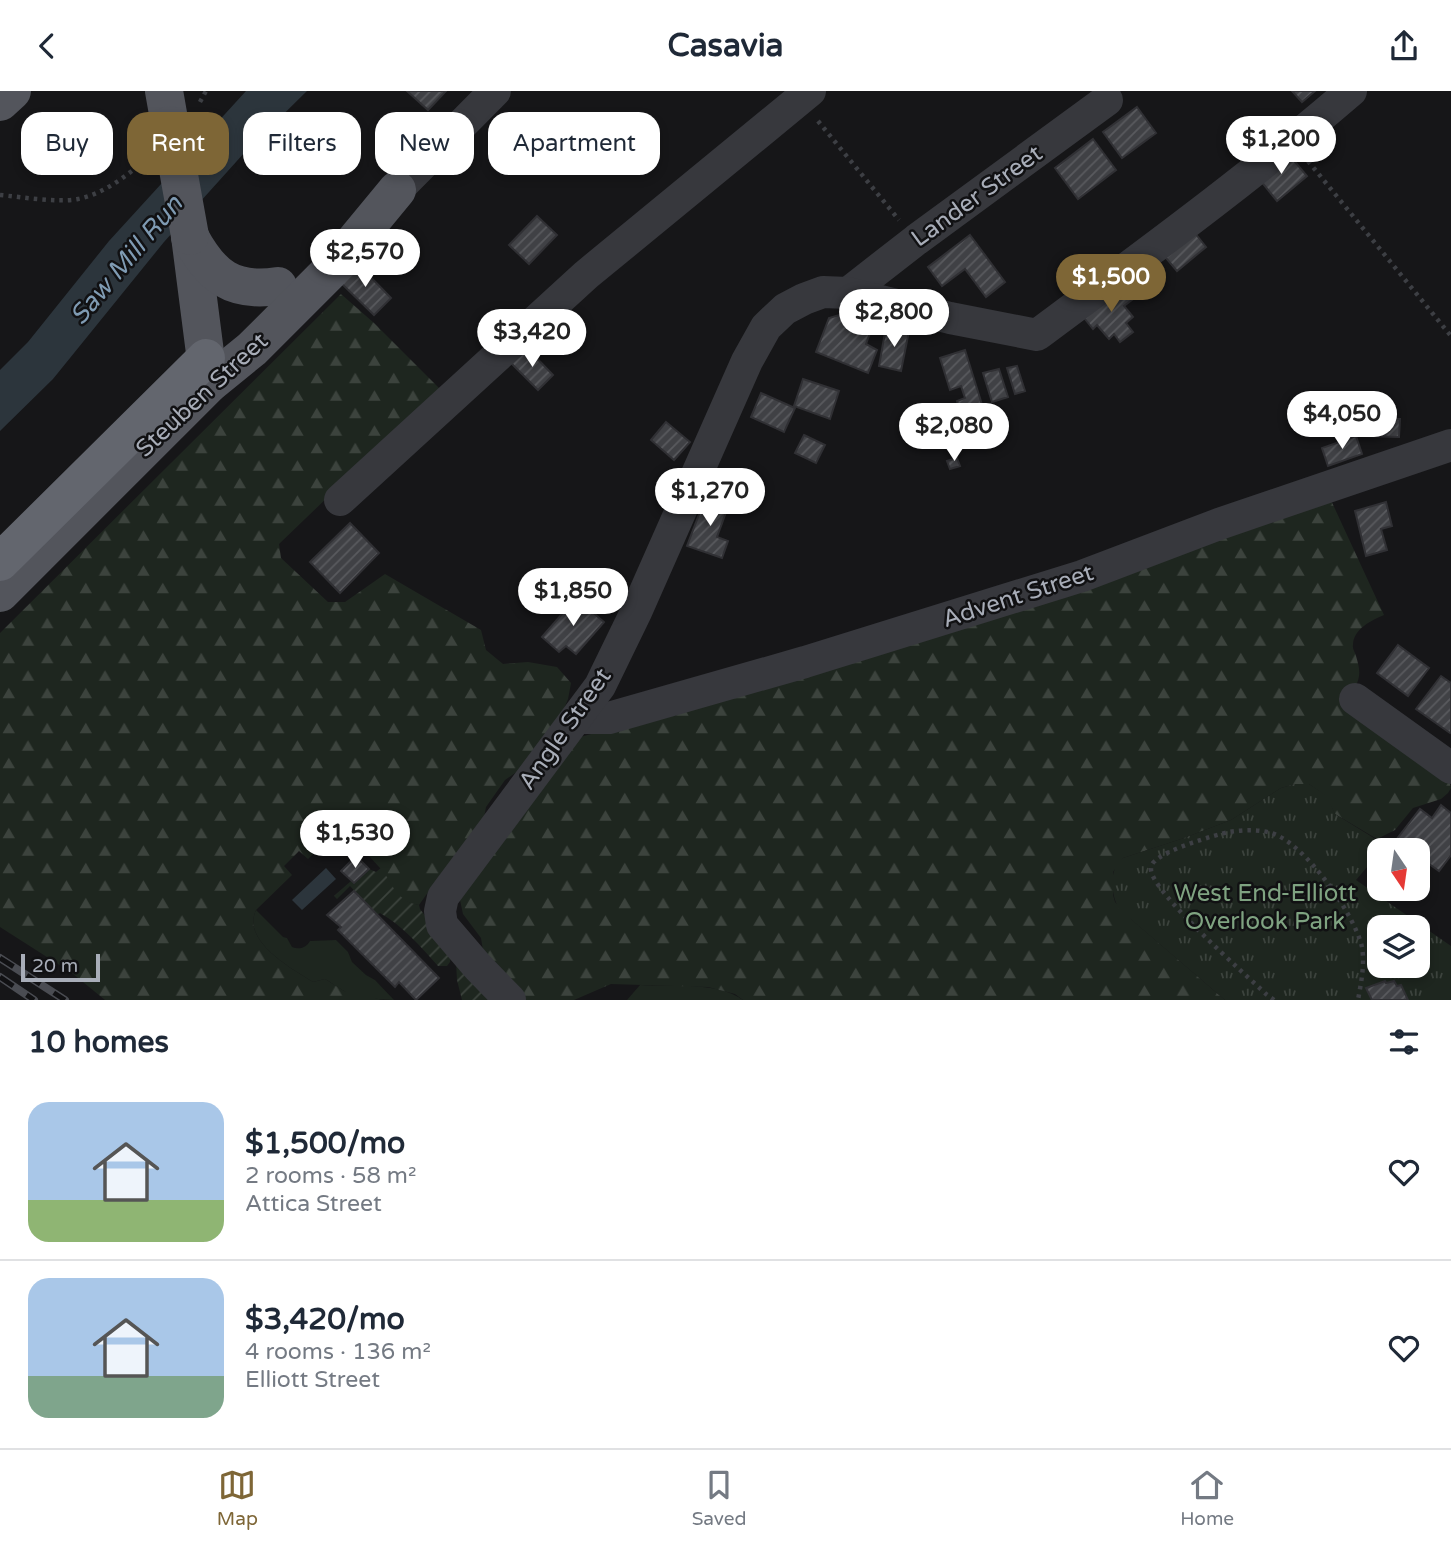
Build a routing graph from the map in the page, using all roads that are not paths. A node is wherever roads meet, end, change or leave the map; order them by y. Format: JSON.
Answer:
{"nodes":[{"id":1,"x":12,"y":91,"type":"edge"},
{"id":2,"x":495,"y":91,"type":"edge"},
{"id":3,"x":1351,"y":91,"type":"edge"},
{"id":4,"x":805,"y":95,"type":"edge"},
{"id":5,"x":1107,"y":100,"type":"dead end"},
{"id":6,"x":0,"y":102,"type":"edge"},
{"id":7,"x":179,"y":175,"type":"edge"},
{"id":8,"x":397,"y":190,"type":"junction"},
{"id":9,"x":190,"y":236,"type":"junction"},
{"id":10,"x":278,"y":286,"type":"junction"},
{"id":11,"x":848,"y":293,"type":"junction"},
{"id":12,"x":207,"y":371,"type":"junction"},
{"id":13,"x":1451,"y":445,"type":"edge"},
{"id":14,"x":340,"y":500,"type":"dead end"},
{"id":15,"x":0,"y":562,"type":"edge"},
{"id":16,"x":0,"y":593,"type":"edge"},
{"id":17,"x":1354,"y":699,"type":"dead end"},
{"id":18,"x":577,"y":718,"type":"junction"},
{"id":19,"x":1451,"y":768,"type":"edge"},
{"id":20,"x":510,"y":1000,"type":"edge"}],
"edges":[{"from":1,"to":6,"type":"main road"},
{"from":2,"to":8,"type":"street","name":"Steuben Street"},
{"from":3,"to":11,"type":"street","name":"Angle Street"},
{"from":4,"to":14,"type":"street"},
{"from":5,"to":11,"type":"street","name":"Lander Street"},
{"from":7,"to":9,"type":"main road","bridge":true},
{"from":8,"to":10,"type":"main road","name":"Steuben Street"},
{"from":8,"to":12,"type":"main road","name":"Steuben Street"},
{"from":9,"to":10,"type":"main road"},
{"from":9,"to":12,"type":"main road"},
{"from":10,"to":12,"type":"main road","name":"Steuben Street"},
{"from":11,"to":18,"type":"street","name":"Angle Street"},
{"from":12,"to":15,"type":"highway"},
{"from":12,"to":16,"type":"main road","name":"Steuben Street"},
{"from":13,"to":18,"type":"street","name":"Advent Street"},
{"from":17,"to":19,"type":"street"},
{"from":18,"to":20,"type":"street","name":"Angle Street"}]}
